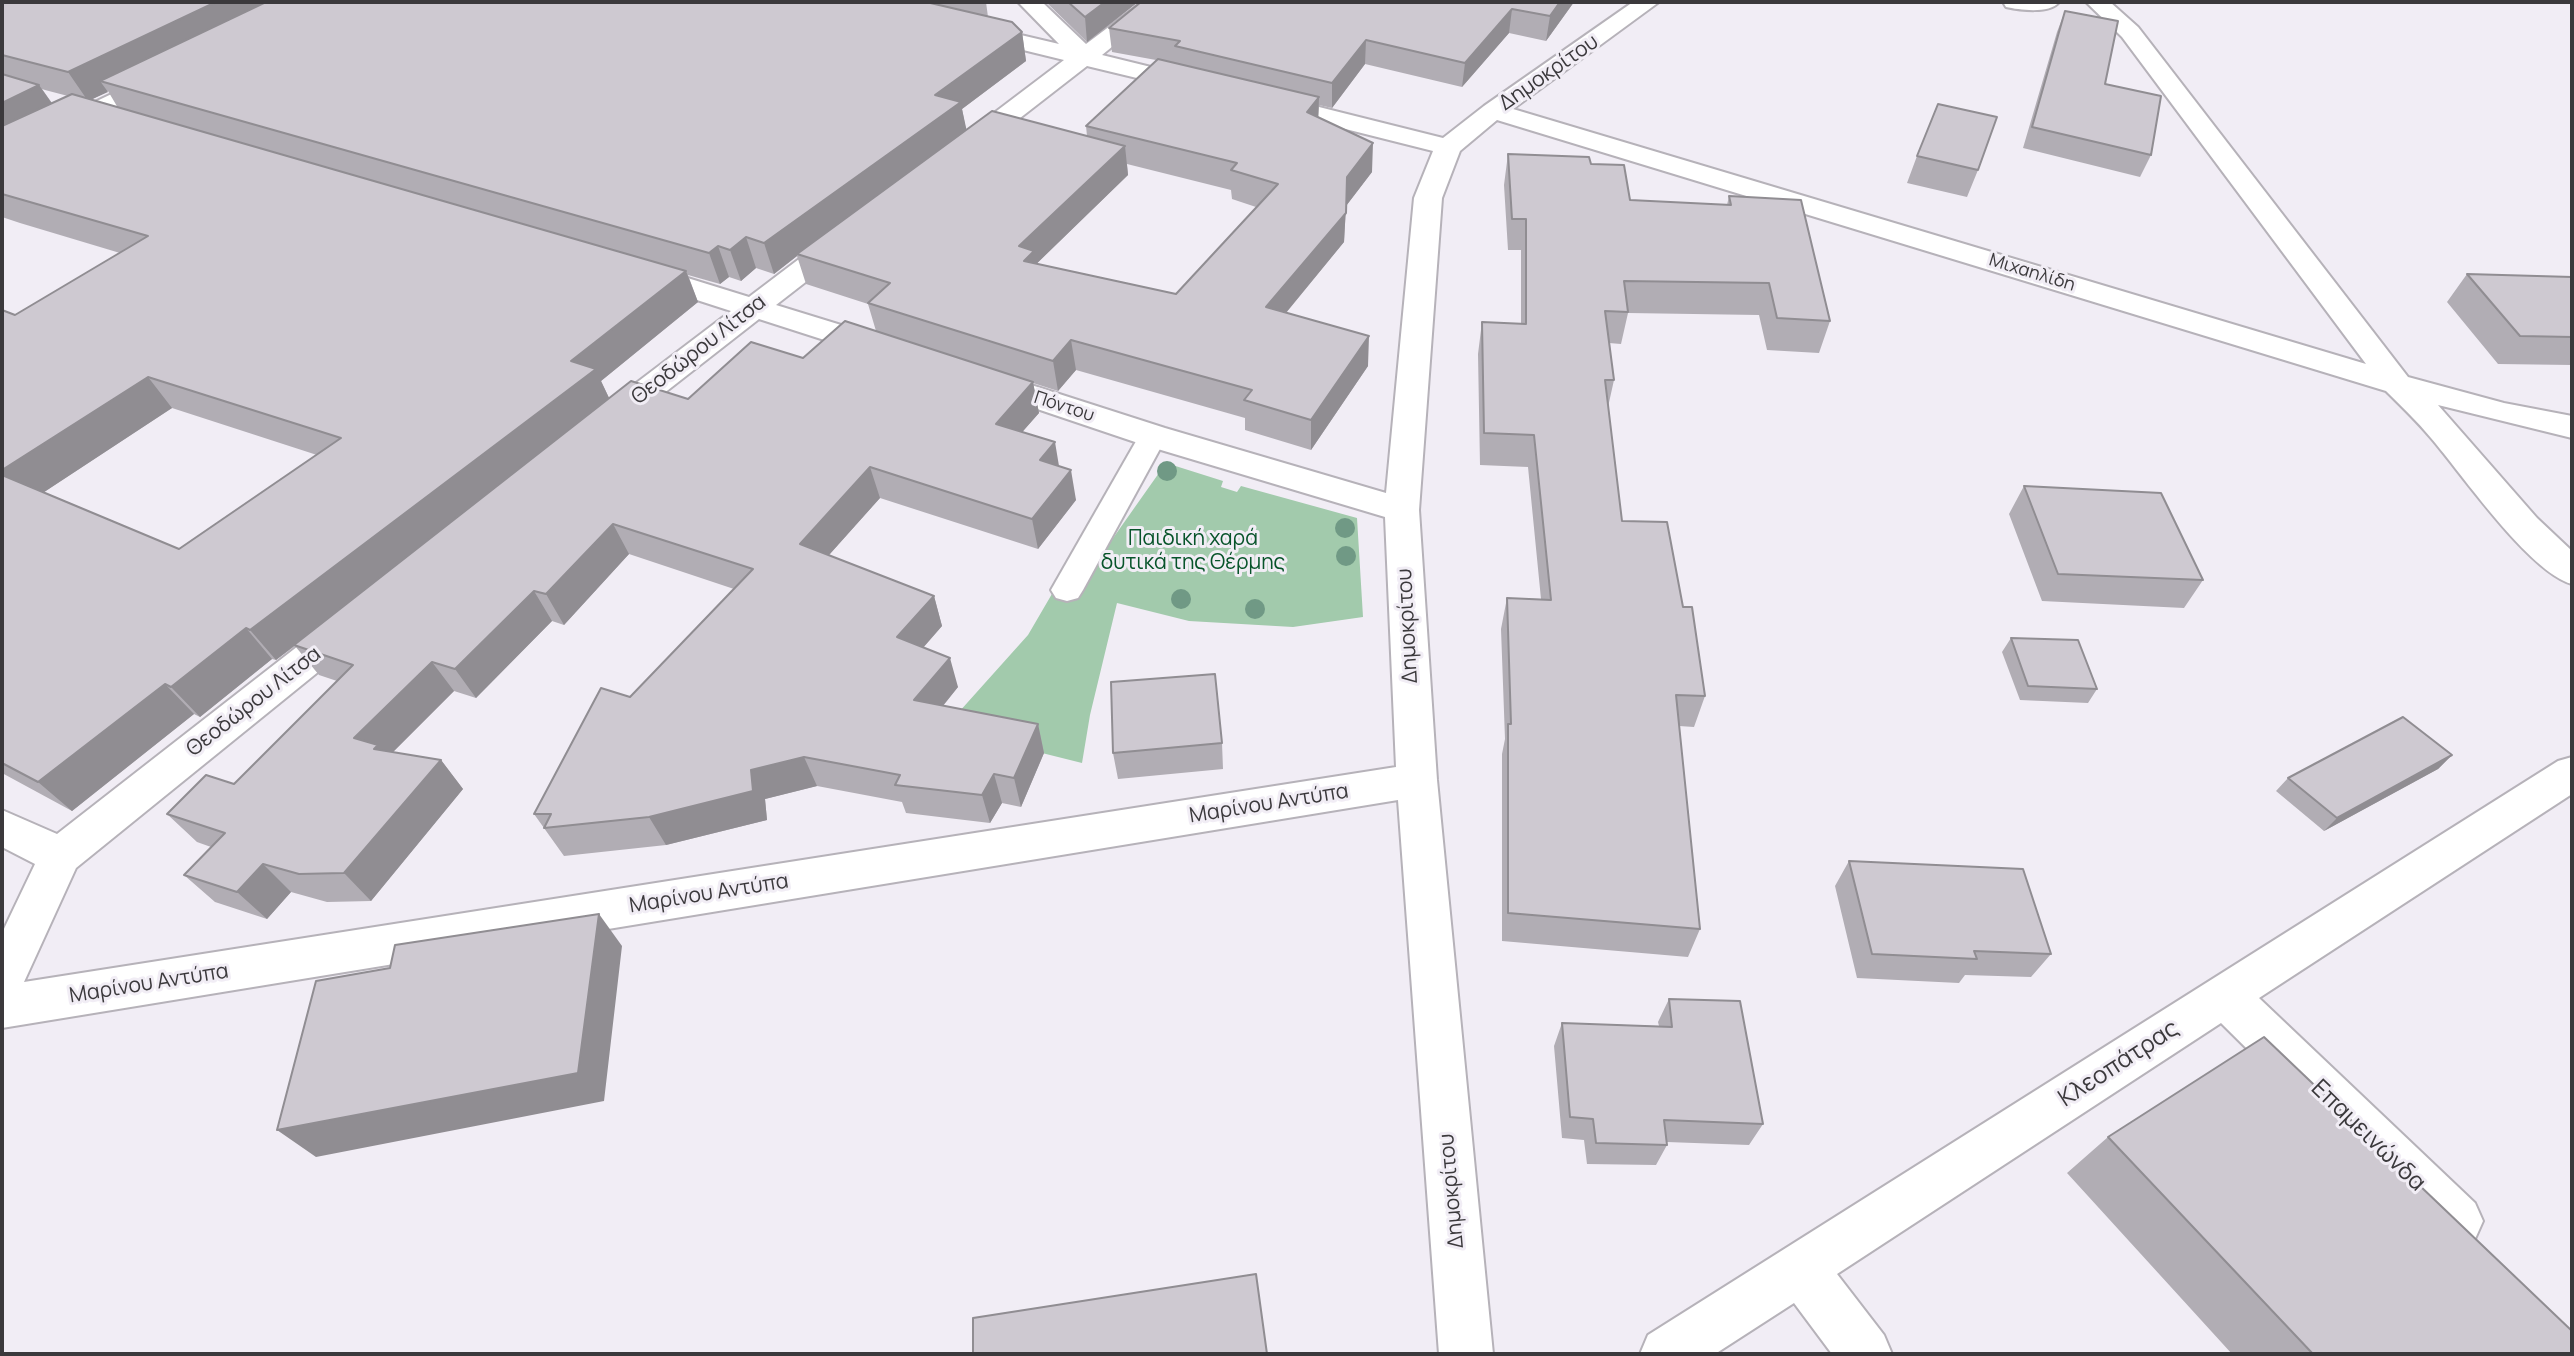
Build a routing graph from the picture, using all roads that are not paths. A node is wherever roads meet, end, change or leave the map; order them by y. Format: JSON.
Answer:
{"nodes":[{"id":1,"x":1028,"y":2,"type":"edge"},
{"id":2,"x":1156,"y":2,"type":"edge"},
{"id":3,"x":1648,"y":2,"type":"edge"},
{"id":4,"x":2014,"y":2,"type":"edge"},
{"id":5,"x":2048,"y":2,"type":"edge"},
{"id":6,"x":2097,"y":2,"type":"edge"},
{"id":7,"x":1086,"y":58,"type":"junction"},
{"id":8,"x":179,"y":69,"type":"edge"},
{"id":9,"x":1220,"y":91,"type":"edge"},
{"id":10,"x":1247,"y":98,"type":"edge"},
{"id":11,"x":53,"y":101,"type":"edge"},
{"id":12,"x":92,"y":111,"type":"junction"},
{"id":13,"x":1493,"y":111,"type":"junction"},
{"id":14,"x":132,"y":123,"type":"edge"},
{"id":15,"x":1448,"y":147,"type":"junction"},
{"id":16,"x":2,"y":156,"type":"edge"},
{"id":17,"x":942,"y":165,"type":"edge"},
{"id":18,"x":864,"y":223,"type":"edge"},
{"id":19,"x":621,"y":267,"type":"edge"},
{"id":20,"x":754,"y":306,"type":"junction"},
{"id":21,"x":913,"y":358,"type":"edge"},
{"id":22,"x":953,"y":371,"type":"edge"},
{"id":23,"x":2397,"y":384,"type":"junction"},
{"id":24,"x":2572,"y":427,"type":"edge"},
{"id":25,"x":591,"y":435,"type":"edge"},
{"id":26,"x":1153,"y":436,"type":"junction"},
{"id":27,"x":1402,"y":510,"type":"junction"},
{"id":28,"x":2572,"y":571,"type":"edge"},
{"id":29,"x":1067,"y":590,"type":"dead end"},
{"id":30,"x":374,"y":607,"type":"edge"},
{"id":31,"x":2572,"y":774,"type":"edge"},
{"id":32,"x":1416,"y":780,"type":"junction"},
{"id":33,"x":2,"y":827,"type":"edge"},
{"id":34,"x":60,"y":856,"type":"junction"},
{"id":35,"x":2,"y":981,"type":"edge"},
{"id":36,"x":2225,"y":996,"type":"junction"},
{"id":37,"x":2,"y":1007,"type":"edge"},
{"id":38,"x":2493,"y":1256,"type":"edge"},
{"id":39,"x":1800,"y":1268,"type":"junction"},
{"id":40,"x":1466,"y":1354,"type":"edge"},
{"id":41,"x":1667,"y":1354,"type":"edge"},
{"id":42,"x":1865,"y":1354,"type":"edge"}],
"edges":[{"from":1,"to":7,"type":"street"},
{"from":1,"to":7,"type":"street"},
{"from":2,"to":7,"type":"street"},
{"from":3,"to":13,"type":"street","name":"Δημοκρίτου"},
{"from":4,"to":5,"type":"street"},
{"from":6,"to":23,"type":"street"},
{"from":7,"to":9,"type":"street"},
{"from":7,"to":17,"type":"street"},
{"from":8,"to":12,"type":"street"},
{"from":10,"to":15,"type":"street"},
{"from":11,"to":12,"type":"street"},
{"from":12,"to":14,"type":"street"},
{"from":12,"to":16,"type":"street"},
{"from":13,"to":15,"type":"street","name":"Δημοκρίτου"},
{"from":13,"to":23,"type":"street","name":"Μιχαηλίδη"},
{"from":15,"to":27,"type":"street","name":"Δημοκρίτου"},
{"from":18,"to":20,"type":"street","name":"Θεοδώρου Λίτσα"},
{"from":19,"to":20,"type":"street"},
{"from":20,"to":21,"type":"street"},
{"from":20,"to":25,"type":"street","name":"Θεοδώρου Λίτσα"},
{"from":22,"to":26,"type":"street","name":"Πόντου"},
{"from":23,"to":24,"type":"street","name":"Μιχαηλίδη"},
{"from":23,"to":28,"type":"street"},
{"from":26,"to":27,"type":"street","name":"Πόντου"},
{"from":26,"to":29,"type":"lane"},
{"from":27,"to":32,"type":"street","name":"Δημοκρίτου"},
{"from":30,"to":34,"type":"street","name":"Θεοδώρου Λίτσα"},
{"from":31,"to":36,"type":"street","name":"Κλεοπάτρας"},
{"from":32,"to":37,"type":"street","name":"Μαρίνου Αντύπα"},
{"from":32,"to":40,"type":"street","name":"Δημοκρίτου"},
{"from":33,"to":34,"type":"street"},
{"from":34,"to":35,"type":"street","name":"Θεοδώρου Λίτσα"},
{"from":36,"to":38,"type":"street","name":"Επαμεινώνδα"},
{"from":36,"to":39,"type":"street","name":"Κλεοπάτρας"},
{"from":39,"to":41,"type":"street","name":"Κλεοπάτρας"},
{"from":39,"to":42,"type":"street"}]}
